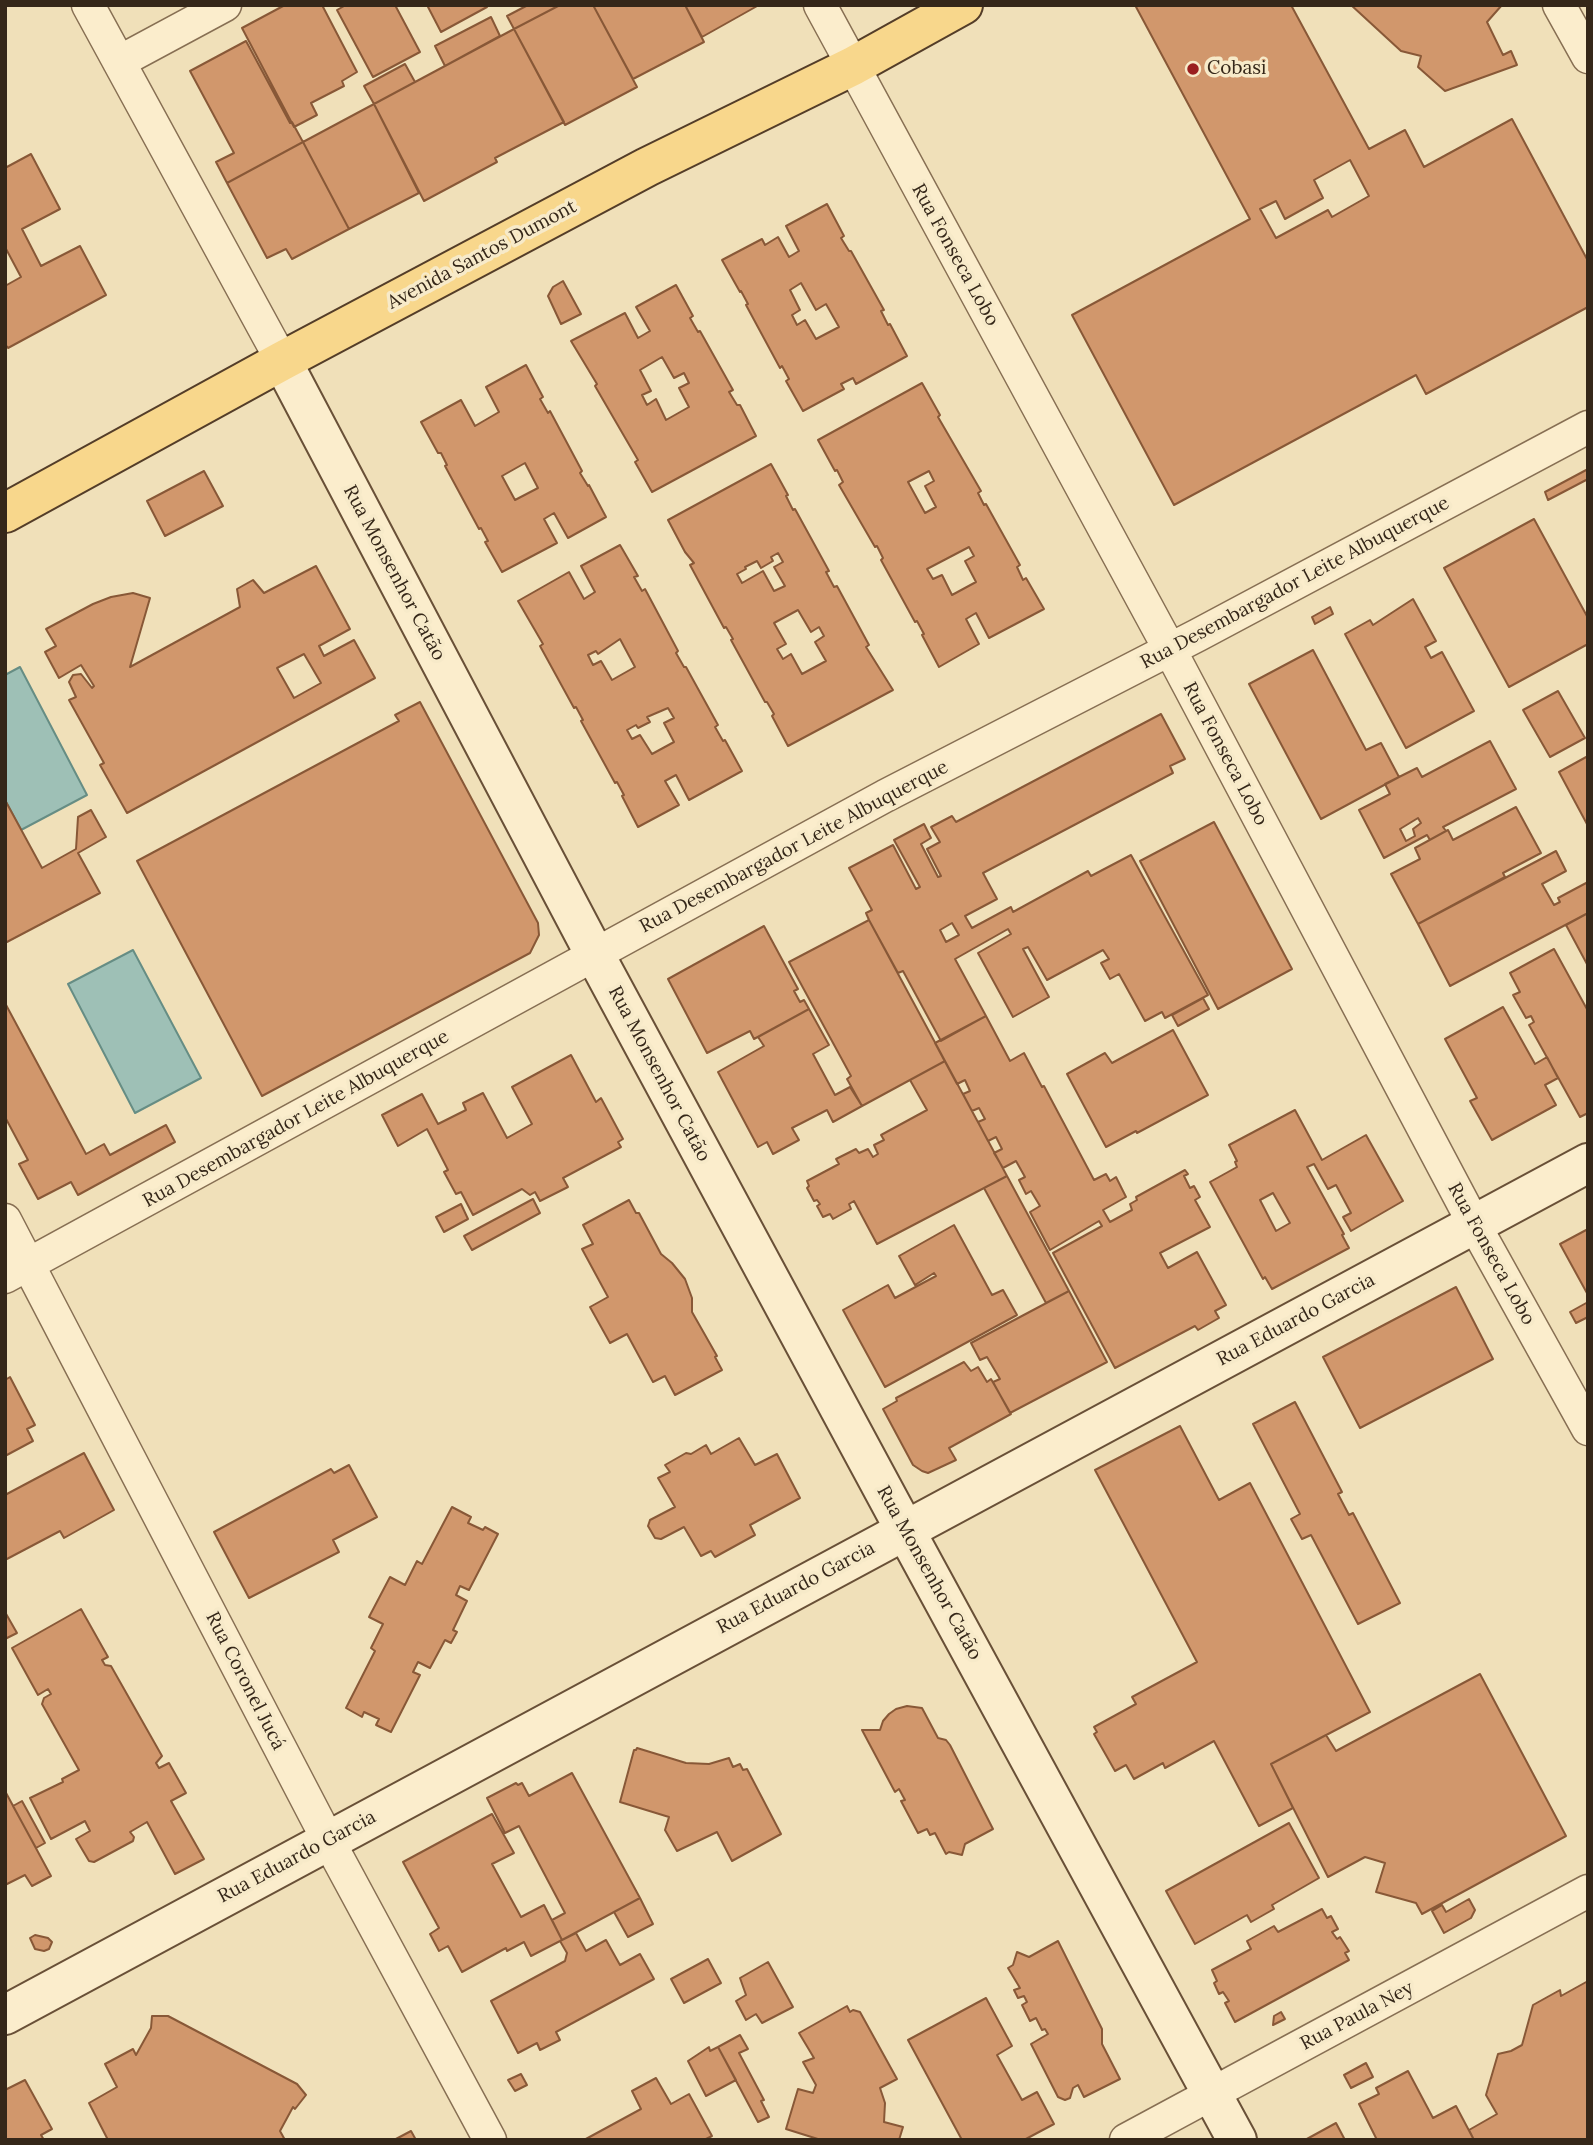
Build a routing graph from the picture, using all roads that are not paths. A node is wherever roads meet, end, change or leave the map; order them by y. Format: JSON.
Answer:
{"nodes":[{"id":1,"x":88,"y":5,"type":"edge"},
{"id":2,"x":225,"y":5,"type":"edge"},
{"id":3,"x":820,"y":5,"type":"edge"},
{"id":4,"x":963,"y":5,"type":"edge"},
{"id":5,"x":1559,"y":5,"type":"edge"},
{"id":6,"x":1588,"y":57,"type":"edge"},
{"id":7,"x":119,"y":62,"type":"junction"},
{"id":8,"x":852,"y":66,"type":"junction"},
{"id":9,"x":282,"y":361,"type":"junction"},
{"id":10,"x":1588,"y":427,"type":"edge"},
{"id":11,"x":5,"y":513,"type":"edge"},
{"id":12,"x":1170,"y":650,"type":"junction"},
{"id":13,"x":595,"y":955,"type":"junction"},
{"id":14,"x":1588,"y":1163,"type":"edge"},
{"id":15,"x":5,"y":1220,"type":"edge"},
{"id":16,"x":1474,"y":1224,"type":"junction"},
{"id":17,"x":17,"y":1271,"type":"edge"},
{"id":18,"x":1588,"y":1429,"type":"edge"},
{"id":19,"x":905,"y":1530,"type":"junction"},
{"id":20,"x":328,"y":1840,"type":"junction"},
{"id":21,"x":1588,"y":1891,"type":"edge"},
{"id":22,"x":5,"y":2015,"type":"edge"},
{"id":23,"x":1213,"y":2094,"type":"junction"},
{"id":24,"x":490,"y":2140,"type":"edge"},
{"id":25,"x":1126,"y":2140,"type":"edge"},
{"id":26,"x":1237,"y":2140,"type":"edge"}],
"edges":[{"from":1,"to":7,"type":"street","name":"Rua Monsenhor Catão"},
{"from":2,"to":7,"type":"street"},
{"from":3,"to":8,"type":"street","name":"Rua Fonseca Lobo"},
{"from":4,"to":8,"type":"main road","name":"Avenida Santos Dumont"},
{"from":5,"to":6,"type":"street"},
{"from":7,"to":9,"type":"street","name":"Rua Monsenhor Catão"},
{"from":8,"to":9,"type":"main road","name":"Avenida Santos Dumont"},
{"from":8,"to":12,"type":"street","name":"Rua Fonseca Lobo"},
{"from":9,"to":11,"type":"main road","name":"Avenida Santos Dumont"},
{"from":9,"to":13,"type":"street","name":"Rua Monsenhor Catão"},
{"from":10,"to":12,"type":"street","name":"Rua Desembargador Leite Albuquerque"},
{"from":12,"to":13,"type":"street","name":"Rua Desembargador Leite Albuquerque"},
{"from":12,"to":16,"type":"street","name":"Rua Fonseca Lobo"},
{"from":13,"to":17,"type":"street","name":"Rua Desembargador Leite Albuquerque"},
{"from":13,"to":19,"type":"street","name":"Rua Monsenhor Catão"},
{"from":14,"to":16,"type":"street","name":"Rua Eduardo Garcia"},
{"from":15,"to":17,"type":"street","name":"Rua Coronel Jucá"},
{"from":16,"to":18,"type":"street","name":"Rua Fonseca Lobo"},
{"from":16,"to":19,"type":"street","name":"Rua Eduardo Garcia"},
{"from":17,"to":20,"type":"street","name":"Rua Coronel Jucá"},
{"from":19,"to":20,"type":"street","name":"Rua Eduardo Garcia"},
{"from":19,"to":23,"type":"street","name":"Rua Monsenhor Catão"},
{"from":20,"to":22,"type":"street","name":"Rua Eduardo Garcia"},
{"from":20,"to":24,"type":"street","name":"Rua Coronel Jucá"},
{"from":21,"to":23,"type":"street","name":"Rua Paula Ney"},
{"from":23,"to":25,"type":"street","name":"Rua Paula Ney"},
{"from":23,"to":26,"type":"street","name":"Rua Monsenhor Catão"}]}
